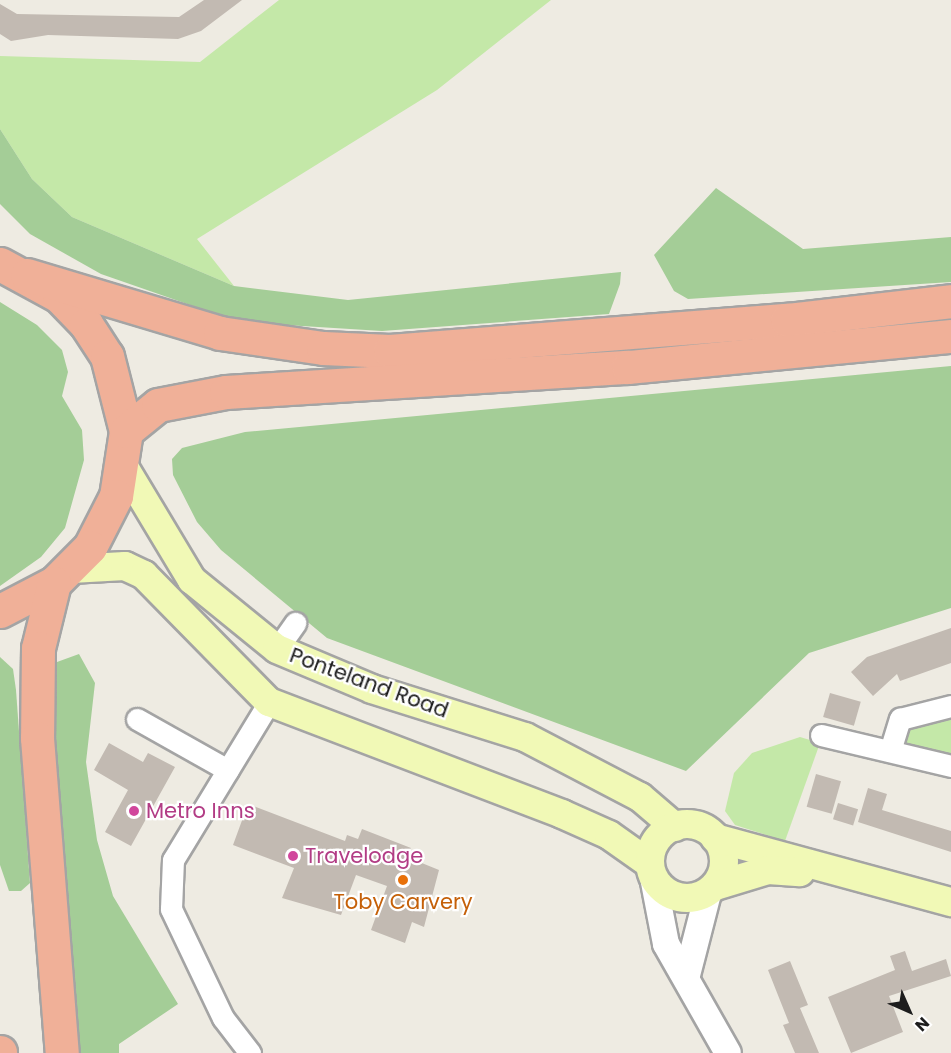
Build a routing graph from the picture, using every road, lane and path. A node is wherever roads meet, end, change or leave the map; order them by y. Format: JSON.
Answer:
{"nodes":[{"id":1,"x":11,"y":265,"type":"edge"},
{"id":2,"x":951,"y":301,"type":"edge"},
{"id":3,"x":951,"y":336,"type":"edge"},
{"id":4,"x":126,"y":431,"type":"junction"},
{"id":5,"x":123,"y":467,"type":"junction"},
{"id":6,"x":62,"y":576,"type":"junction"},
{"id":7,"x":0,"y":611,"type":"edge"},
{"id":8,"x":295,"y":623,"type":"dead end"},
{"id":9,"x":277,"y":649,"type":"junction"},
{"id":10,"x":269,"y":702,"type":"junction"},
{"id":11,"x":951,"y":706,"type":"edge"},
{"id":12,"x":137,"y":719,"type":"dead end"},
{"id":13,"x":820,"y":735,"type":"dead end"},
{"id":14,"x":890,"y":751,"type":"junction"},
{"id":15,"x":951,"y":766,"type":"edge"},
{"id":16,"x":228,"y":770,"type":"junction"},
{"id":17,"x":675,"y":826,"type":"junction"},
{"id":18,"x":716,"y":838,"type":"junction"},
{"id":19,"x":651,"y":870,"type":"junction"},
{"id":20,"x":835,"y":873,"type":"junction"},
{"id":21,"x":711,"y":889,"type":"junction"},
{"id":22,"x":951,"y":902,"type":"edge"},
{"id":23,"x":687,"y":975,"type":"junction"},
{"id":24,"x":62,"y":1053,"type":"edge"},
{"id":25,"x":250,"y":1053,"type":"edge"},
{"id":26,"x":728,"y":1053,"type":"edge"}],
"edges":[{"from":1,"to":2,"type":"highway"},
{"from":1,"to":4,"type":"highway"},
{"from":3,"to":4,"type":"highway"},
{"from":4,"to":5,"type":"highway"},
{"from":5,"to":6,"type":"highway"},
{"from":5,"to":9,"type":"main road","name":"Ponteland Road"},
{"from":6,"to":7,"type":"highway"},
{"from":6,"to":10,"type":"main road"},
{"from":6,"to":24,"type":"highway"},
{"from":8,"to":9,"type":"street"},
{"from":9,"to":17,"type":"main road","name":"Ponteland Road"},
{"from":10,"to":16,"type":"street"},
{"from":10,"to":19,"type":"main road"},
{"from":11,"to":14,"type":"street"},
{"from":12,"to":16,"type":"street"},
{"from":13,"to":14,"type":"street"},
{"from":14,"to":15,"type":"street"},
{"from":16,"to":25,"type":"street"},
{"from":17,"to":18,"type":"main road"},
{"from":17,"to":19,"type":"main road"},
{"from":18,"to":20,"type":"main road"},
{"from":18,"to":21,"type":"main road"},
{"from":19,"to":21,"type":"main road"},
{"from":19,"to":23,"type":"street"},
{"from":20,"to":21,"type":"main road"},
{"from":20,"to":22,"type":"main road"},
{"from":21,"to":23,"type":"street"},
{"from":23,"to":26,"type":"street"}]}
